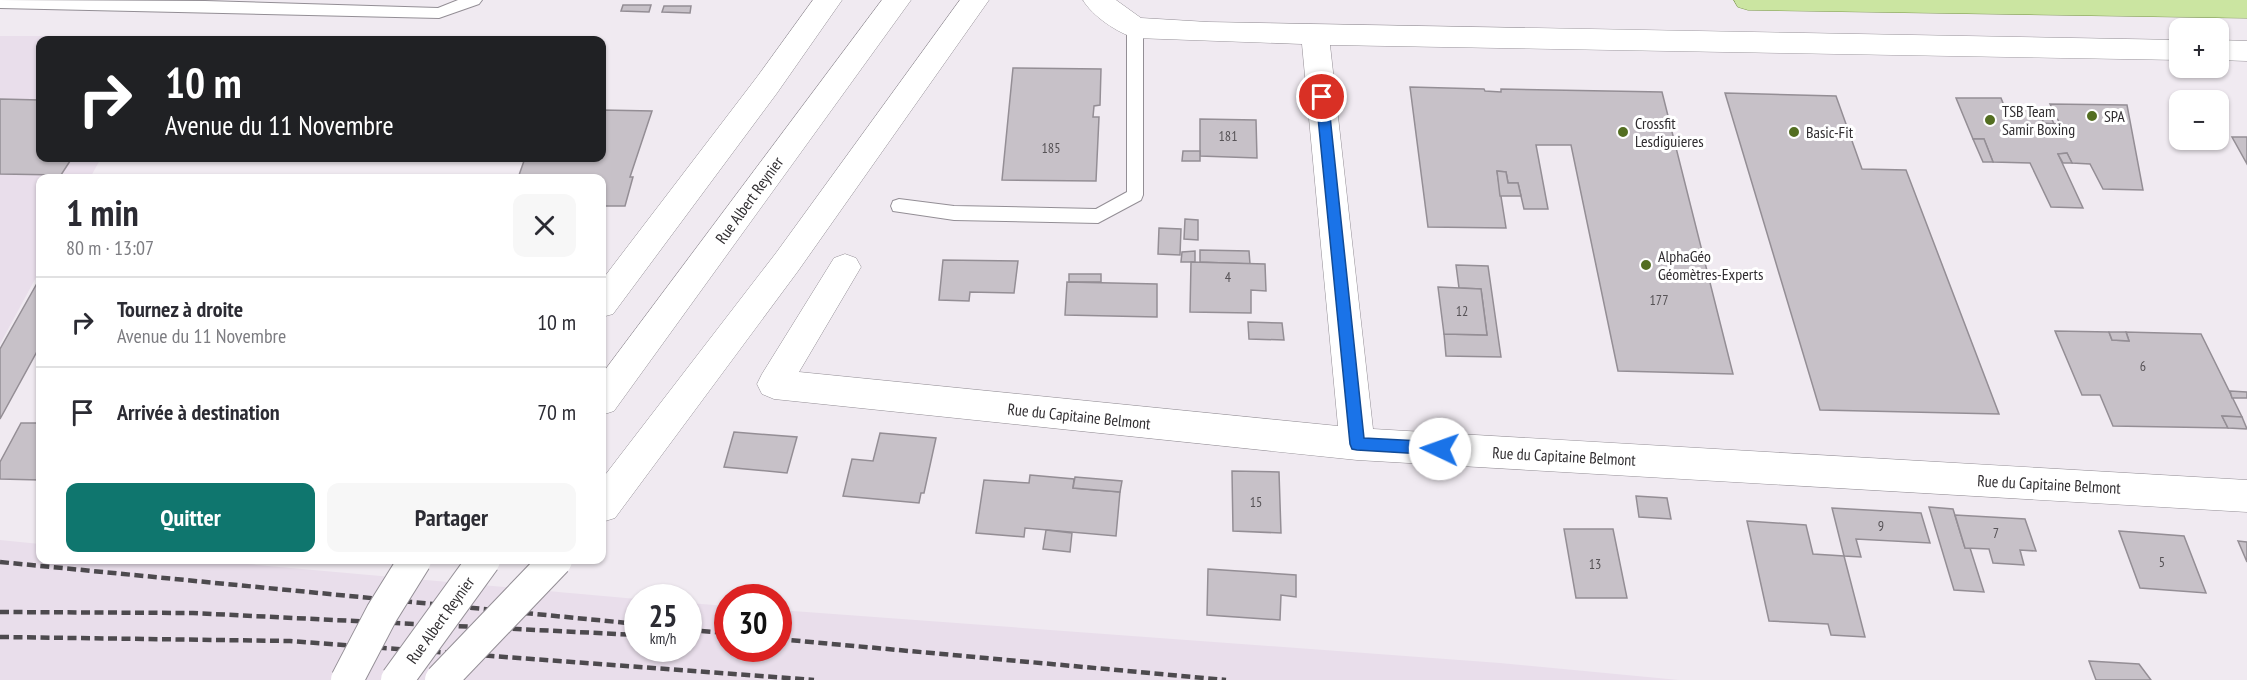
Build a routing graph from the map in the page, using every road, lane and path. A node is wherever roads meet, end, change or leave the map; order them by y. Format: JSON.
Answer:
{"nodes":[{"id":1,"x":474,"y":0,"type":"edge"},
{"id":2,"x":828,"y":0,"type":"edge"},
{"id":3,"x":897,"y":0,"type":"edge"},
{"id":4,"x":975,"y":0,"type":"edge"},
{"id":5,"x":1097,"y":0,"type":"edge"},
{"id":6,"x":1748,"y":0,"type":"edge"},
{"id":7,"x":0,"y":3,"type":"edge"},
{"id":8,"x":2247,"y":8,"type":"edge"},
{"id":9,"x":1135,"y":28,"type":"junction"},
{"id":10,"x":1315,"y":34,"type":"junction"},
{"id":11,"x":2169,"y":50,"type":"edge"},
{"id":12,"x":2229,"y":50,"type":"edge"},
{"id":13,"x":2247,"y":51,"type":"edge"},
{"id":14,"x":899,"y":206,"type":"dead end"},
{"id":15,"x":845,"y":267,"type":"dead end"},
{"id":16,"x":606,"y":299,"type":"edge"},
{"id":17,"x":606,"y":395,"type":"edge"},
{"id":18,"x":1357,"y":444,"type":"junction"},
{"id":19,"x":2247,"y":496,"type":"edge"},
{"id":20,"x":606,"y":501,"type":"edge"},
{"id":21,"x":413,"y":564,"type":"edge"},
{"id":22,"x":481,"y":564,"type":"edge"},
{"id":23,"x":552,"y":564,"type":"edge"},
{"id":24,"x":346,"y":680,"type":"edge"},
{"id":25,"x":397,"y":680,"type":"edge"},
{"id":26,"x":441,"y":680,"type":"edge"}],
"edges":[{"from":1,"to":7,"type":"lane"},
{"from":2,"to":16,"type":"street"},
{"from":3,"to":17,"type":"street","name":"Rue Albert Reynier"},
{"from":4,"to":20,"type":"street"},
{"from":5,"to":9,"type":"street"},
{"from":6,"to":8,"type":"main road"},
{"from":9,"to":10,"type":"street"},
{"from":9,"to":14,"type":"lane"},
{"from":10,"to":11,"type":"street"},
{"from":10,"to":18,"type":"street"},
{"from":12,"to":13,"type":"street"},
{"from":15,"to":18,"type":"street","name":"Rue du Capitaine Belmont"},
{"from":18,"to":19,"type":"street","name":"Rue du Capitaine Belmont"},
{"from":21,"to":24,"type":"street","bridge":true},
{"from":22,"to":25,"type":"street","name":"Rue Albert Reynier","bridge":true},
{"from":23,"to":26,"type":"street","bridge":true}]}
